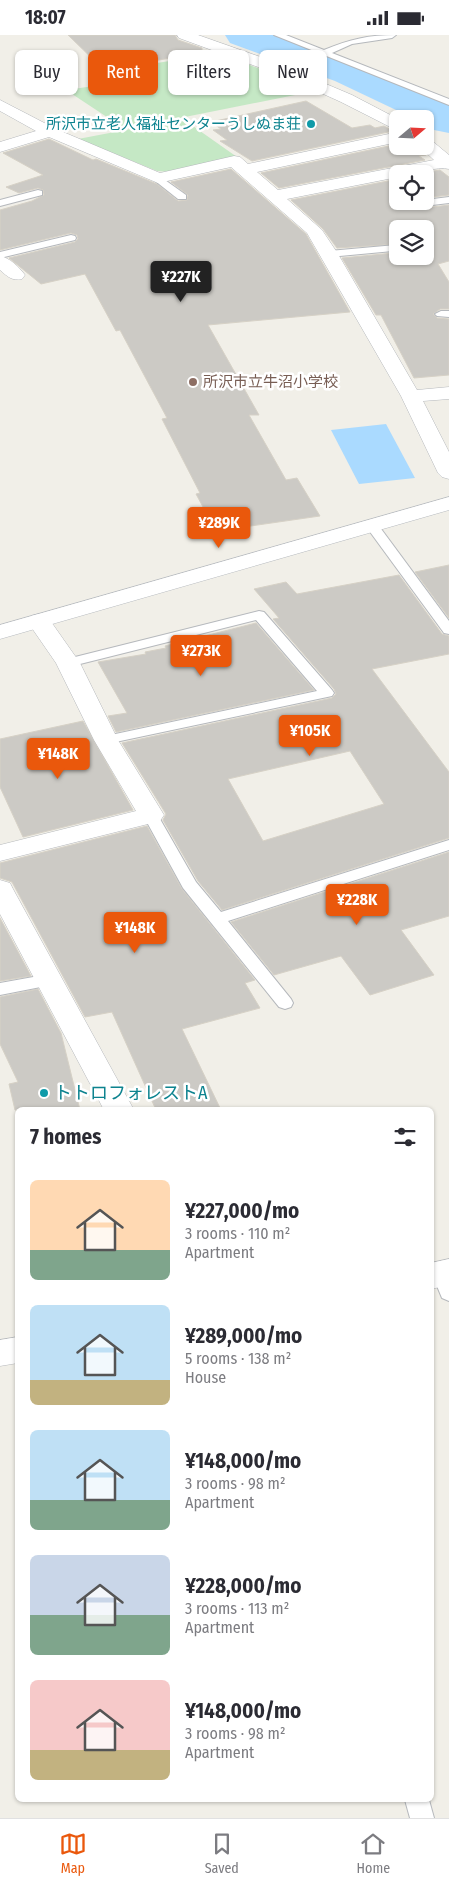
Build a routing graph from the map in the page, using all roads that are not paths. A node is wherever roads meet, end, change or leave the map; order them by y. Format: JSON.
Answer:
{"nodes":[{"id":1,"x":184,"y":35,"type":"edge"},
{"id":2,"x":278,"y":35,"type":"edge"},
{"id":3,"x":392,"y":35,"type":"edge"},
{"id":4,"x":317,"y":50,"type":"edge"},
{"id":5,"x":327,"y":52,"type":"edge"},
{"id":6,"x":327,"y":54,"type":"edge"},
{"id":7,"x":449,"y":102,"type":"edge"},
{"id":8,"x":0,"y":105,"type":"edge"},
{"id":9,"x":389,"y":121,"type":"edge"},
{"id":10,"x":50,"y":132,"type":"junction"},
{"id":11,"x":389,"y":139,"type":"edge"},
{"id":12,"x":0,"y":147,"type":"edge"},
{"id":13,"x":434,"y":151,"type":"edge"},
{"id":14,"x":448,"y":163,"type":"edge"},
{"id":15,"x":245,"y":170,"type":"junction"},
{"id":16,"x":158,"y":178,"type":"junction"},
{"id":17,"x":38,"y":193,"type":"dead end"},
{"id":18,"x":275,"y":196,"type":"junction"},
{"id":19,"x":182,"y":197,"type":"dead end"},
{"id":20,"x":449,"y":200,"type":"edge"},
{"id":21,"x":434,"y":202,"type":"edge"},
{"id":22,"x":0,"y":203,"type":"edge"},
{"id":23,"x":71,"y":238,"type":"dead end"},
{"id":24,"x":389,"y":249,"type":"edge"},
{"id":25,"x":329,"y":254,"type":"junction"},
{"id":26,"x":0,"y":255,"type":"edge"},
{"id":27,"x":0,"y":261,"type":"edge"},
{"id":28,"x":0,"y":279,"type":"edge"},
{"id":29,"x":449,"y":393,"type":"edge"},
{"id":30,"x":411,"y":396,"type":"junction"},
{"id":31,"x":449,"y":473,"type":"edge"},
{"id":32,"x":449,"y":503,"type":"edge"},
{"id":33,"x":371,"y":525,"type":"junction"},
{"id":34,"x":39,"y":621,"type":"junction"},
{"id":35,"x":449,"y":629,"type":"edge"},
{"id":36,"x":0,"y":632,"type":"edge"},
{"id":37,"x":68,"y":663,"type":"junction"},
{"id":38,"x":106,"y":740,"type":"junction"},
{"id":39,"x":151,"y":815,"type":"junction"},
{"id":40,"x":449,"y":845,"type":"edge"},
{"id":41,"x":0,"y":853,"type":"edge"},
{"id":42,"x":0,"y":889,"type":"edge"},
{"id":43,"x":217,"y":919,"type":"junction"},
{"id":44,"x":50,"y":980,"type":"junction"},
{"id":45,"x":0,"y":989,"type":"edge"},
{"id":46,"x":285,"y":1003,"type":"dead end"},
{"id":47,"x":117,"y":1107,"type":"edge"},
{"id":48,"x":15,"y":1350,"type":"edge"},
{"id":49,"x":0,"y":1353,"type":"edge"},
{"id":50,"x":418,"y":1802,"type":"edge"},
{"id":51,"x":422,"y":1818,"type":"edge"}],
"edges":[{"from":1,"to":9,"type":"street"},
{"from":2,"to":4,"type":"lane"},
{"from":3,"to":5,"type":"lane"},
{"from":6,"to":7,"type":"lane"},
{"from":8,"to":10,"type":"street"},
{"from":10,"to":12,"type":"street"},
{"from":10,"to":16,"type":"street"},
{"from":11,"to":15,"type":"street"},
{"from":13,"to":14,"type":"street"},
{"from":14,"to":18,"type":"street"},
{"from":15,"to":16,"type":"street"},
{"from":15,"to":18,"type":"street"},
{"from":16,"to":19,"type":"lane"},
{"from":17,"to":22,"type":"lane"},
{"from":18,"to":25,"type":"street"},
{"from":20,"to":21,"type":"lane"},
{"from":23,"to":26,"type":"lane"},
{"from":24,"to":25,"type":"lane"},
{"from":25,"to":30,"type":"street"},
{"from":27,"to":28,"type":"street"},
{"from":29,"to":30,"type":"street"},
{"from":30,"to":31,"type":"street"},
{"from":32,"to":33,"type":"street"},
{"from":33,"to":34,"type":"street"},
{"from":33,"to":35,"type":"lane"},
{"from":34,"to":36,"type":"street"},
{"from":34,"to":37,"type":"street"},
{"from":37,"to":38,"type":"street"},
{"from":37,"to":38,"type":"lane"},
{"from":38,"to":39,"type":"street"},
{"from":39,"to":41,"type":"street"},
{"from":39,"to":43,"type":"lane"},
{"from":40,"to":43,"type":"lane"},
{"from":42,"to":44,"type":"street"},
{"from":43,"to":46,"type":"lane"},
{"from":44,"to":45,"type":"lane"},
{"from":44,"to":47,"type":"street"},
{"from":48,"to":49,"type":"street"},
{"from":50,"to":51,"type":"lane"}]}
